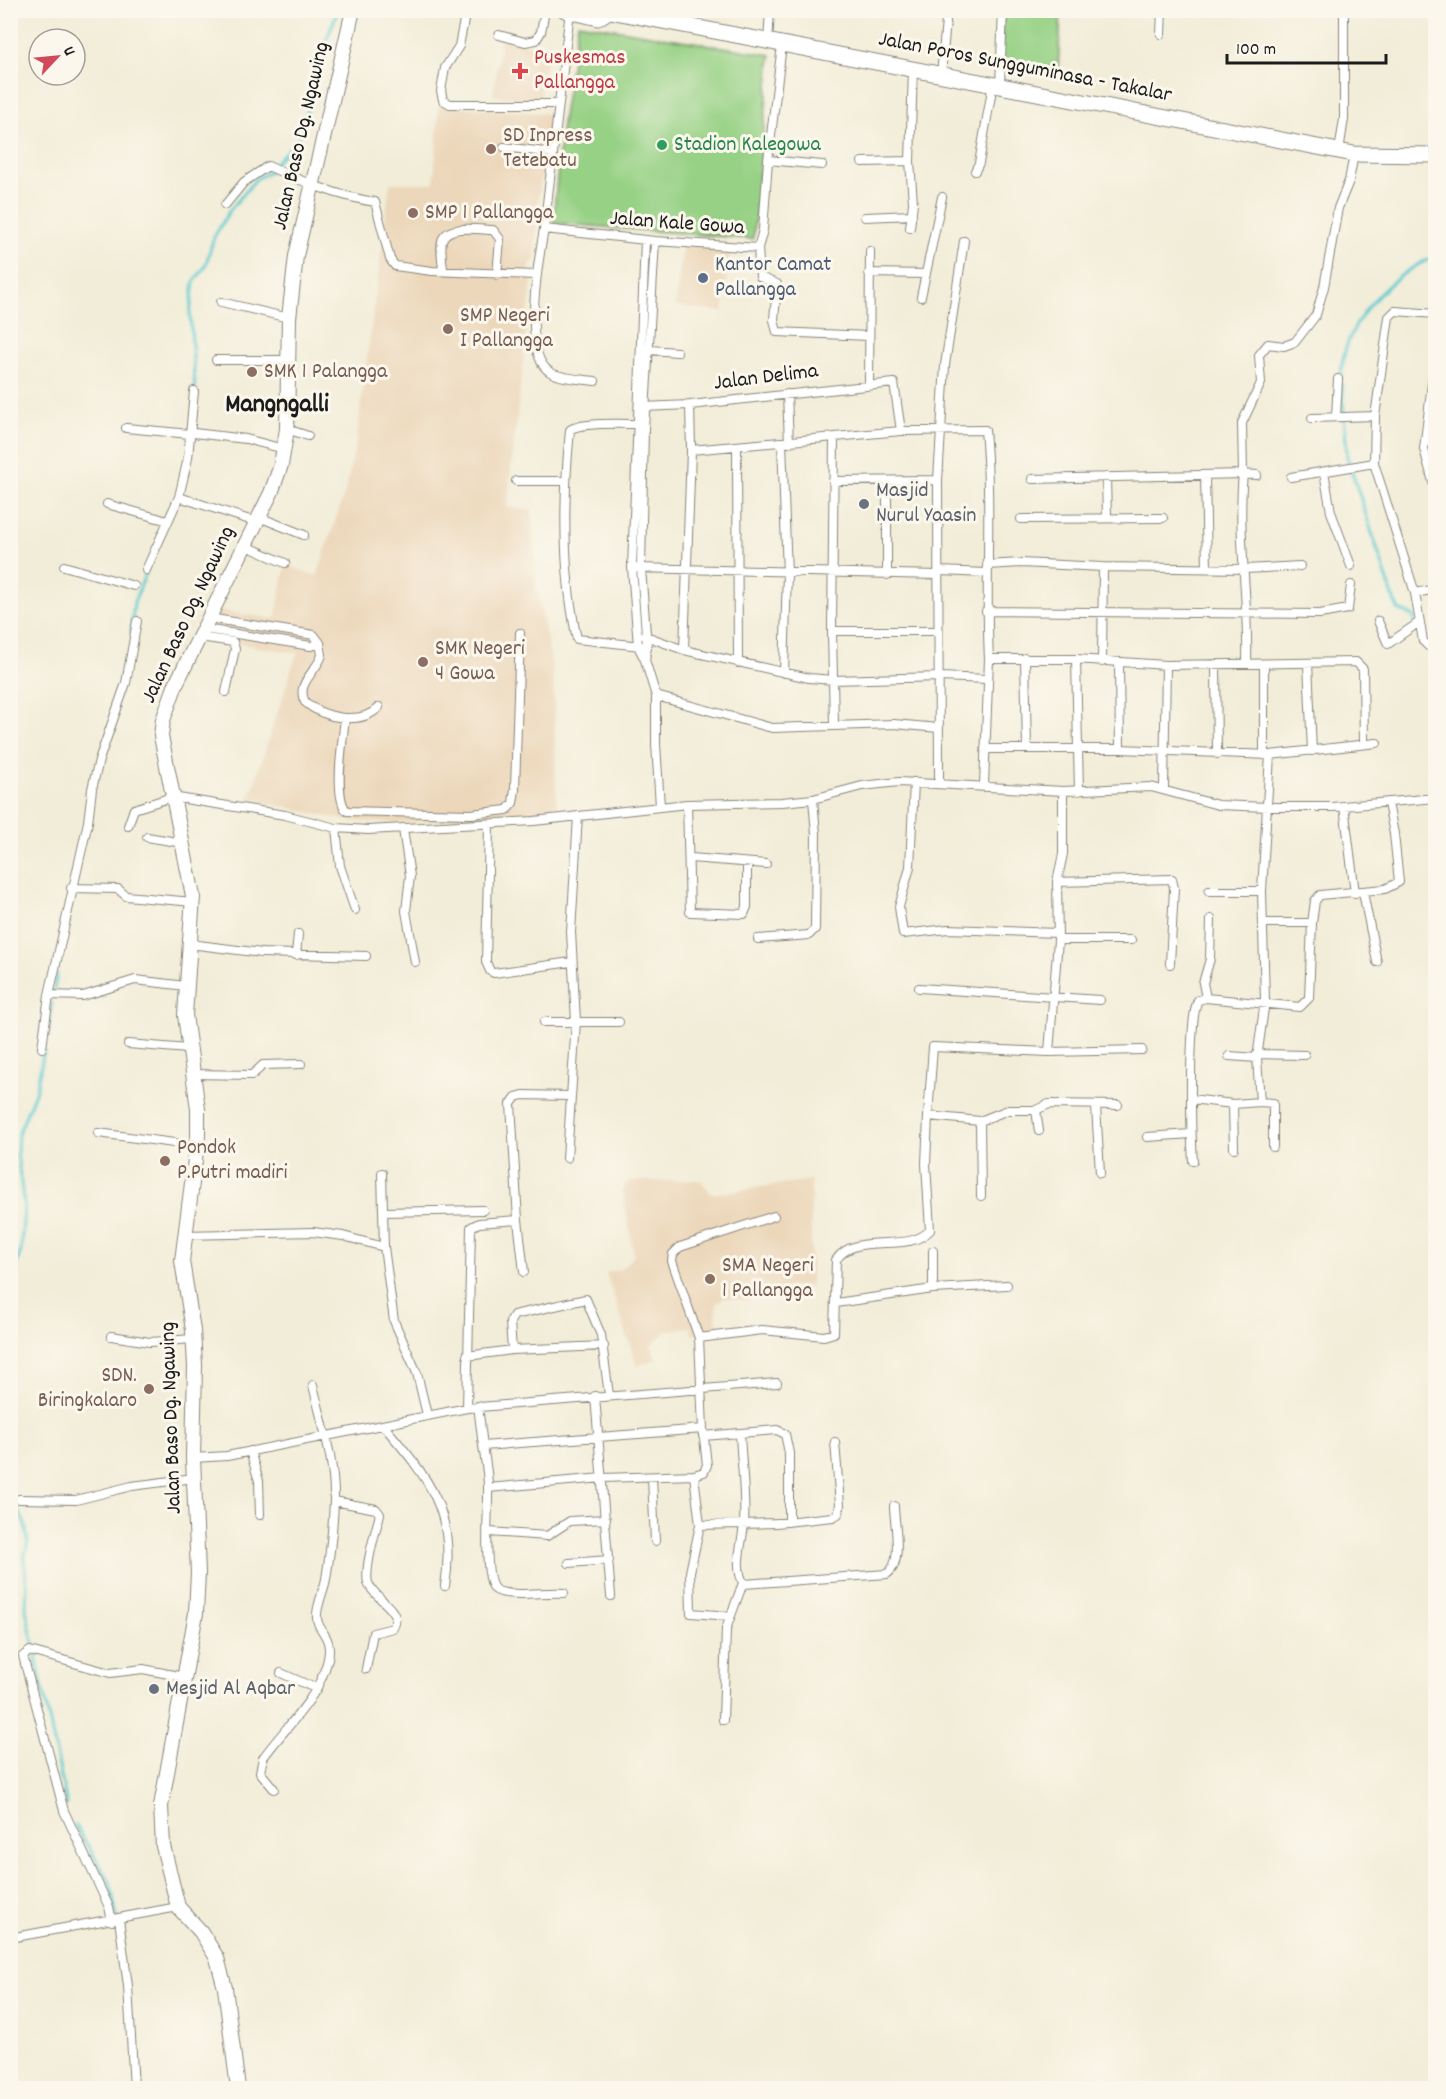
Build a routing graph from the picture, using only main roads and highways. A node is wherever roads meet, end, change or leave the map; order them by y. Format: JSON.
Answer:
{"nodes":[{"id":1,"x":353,"y":10,"type":"edge"},
{"id":2,"x":567,"y":11,"type":"edge"},
{"id":3,"x":606,"y":11,"type":"edge"},
{"id":4,"x":1436,"y":155,"type":"edge"},
{"id":5,"x":238,"y":2088,"type":"edge"}],
"edges":[{"from":1,"to":5,"type":"main road","name":"Jalan Baso Dg. Ngawing"},
{"from":2,"to":3,"type":"highway","name":"Jalan Poros Sungguminasa - Takalar"},
{"from":3,"to":4,"type":"highway","name":"Jalan Poros Sungguminasa - Takalar"}]}
